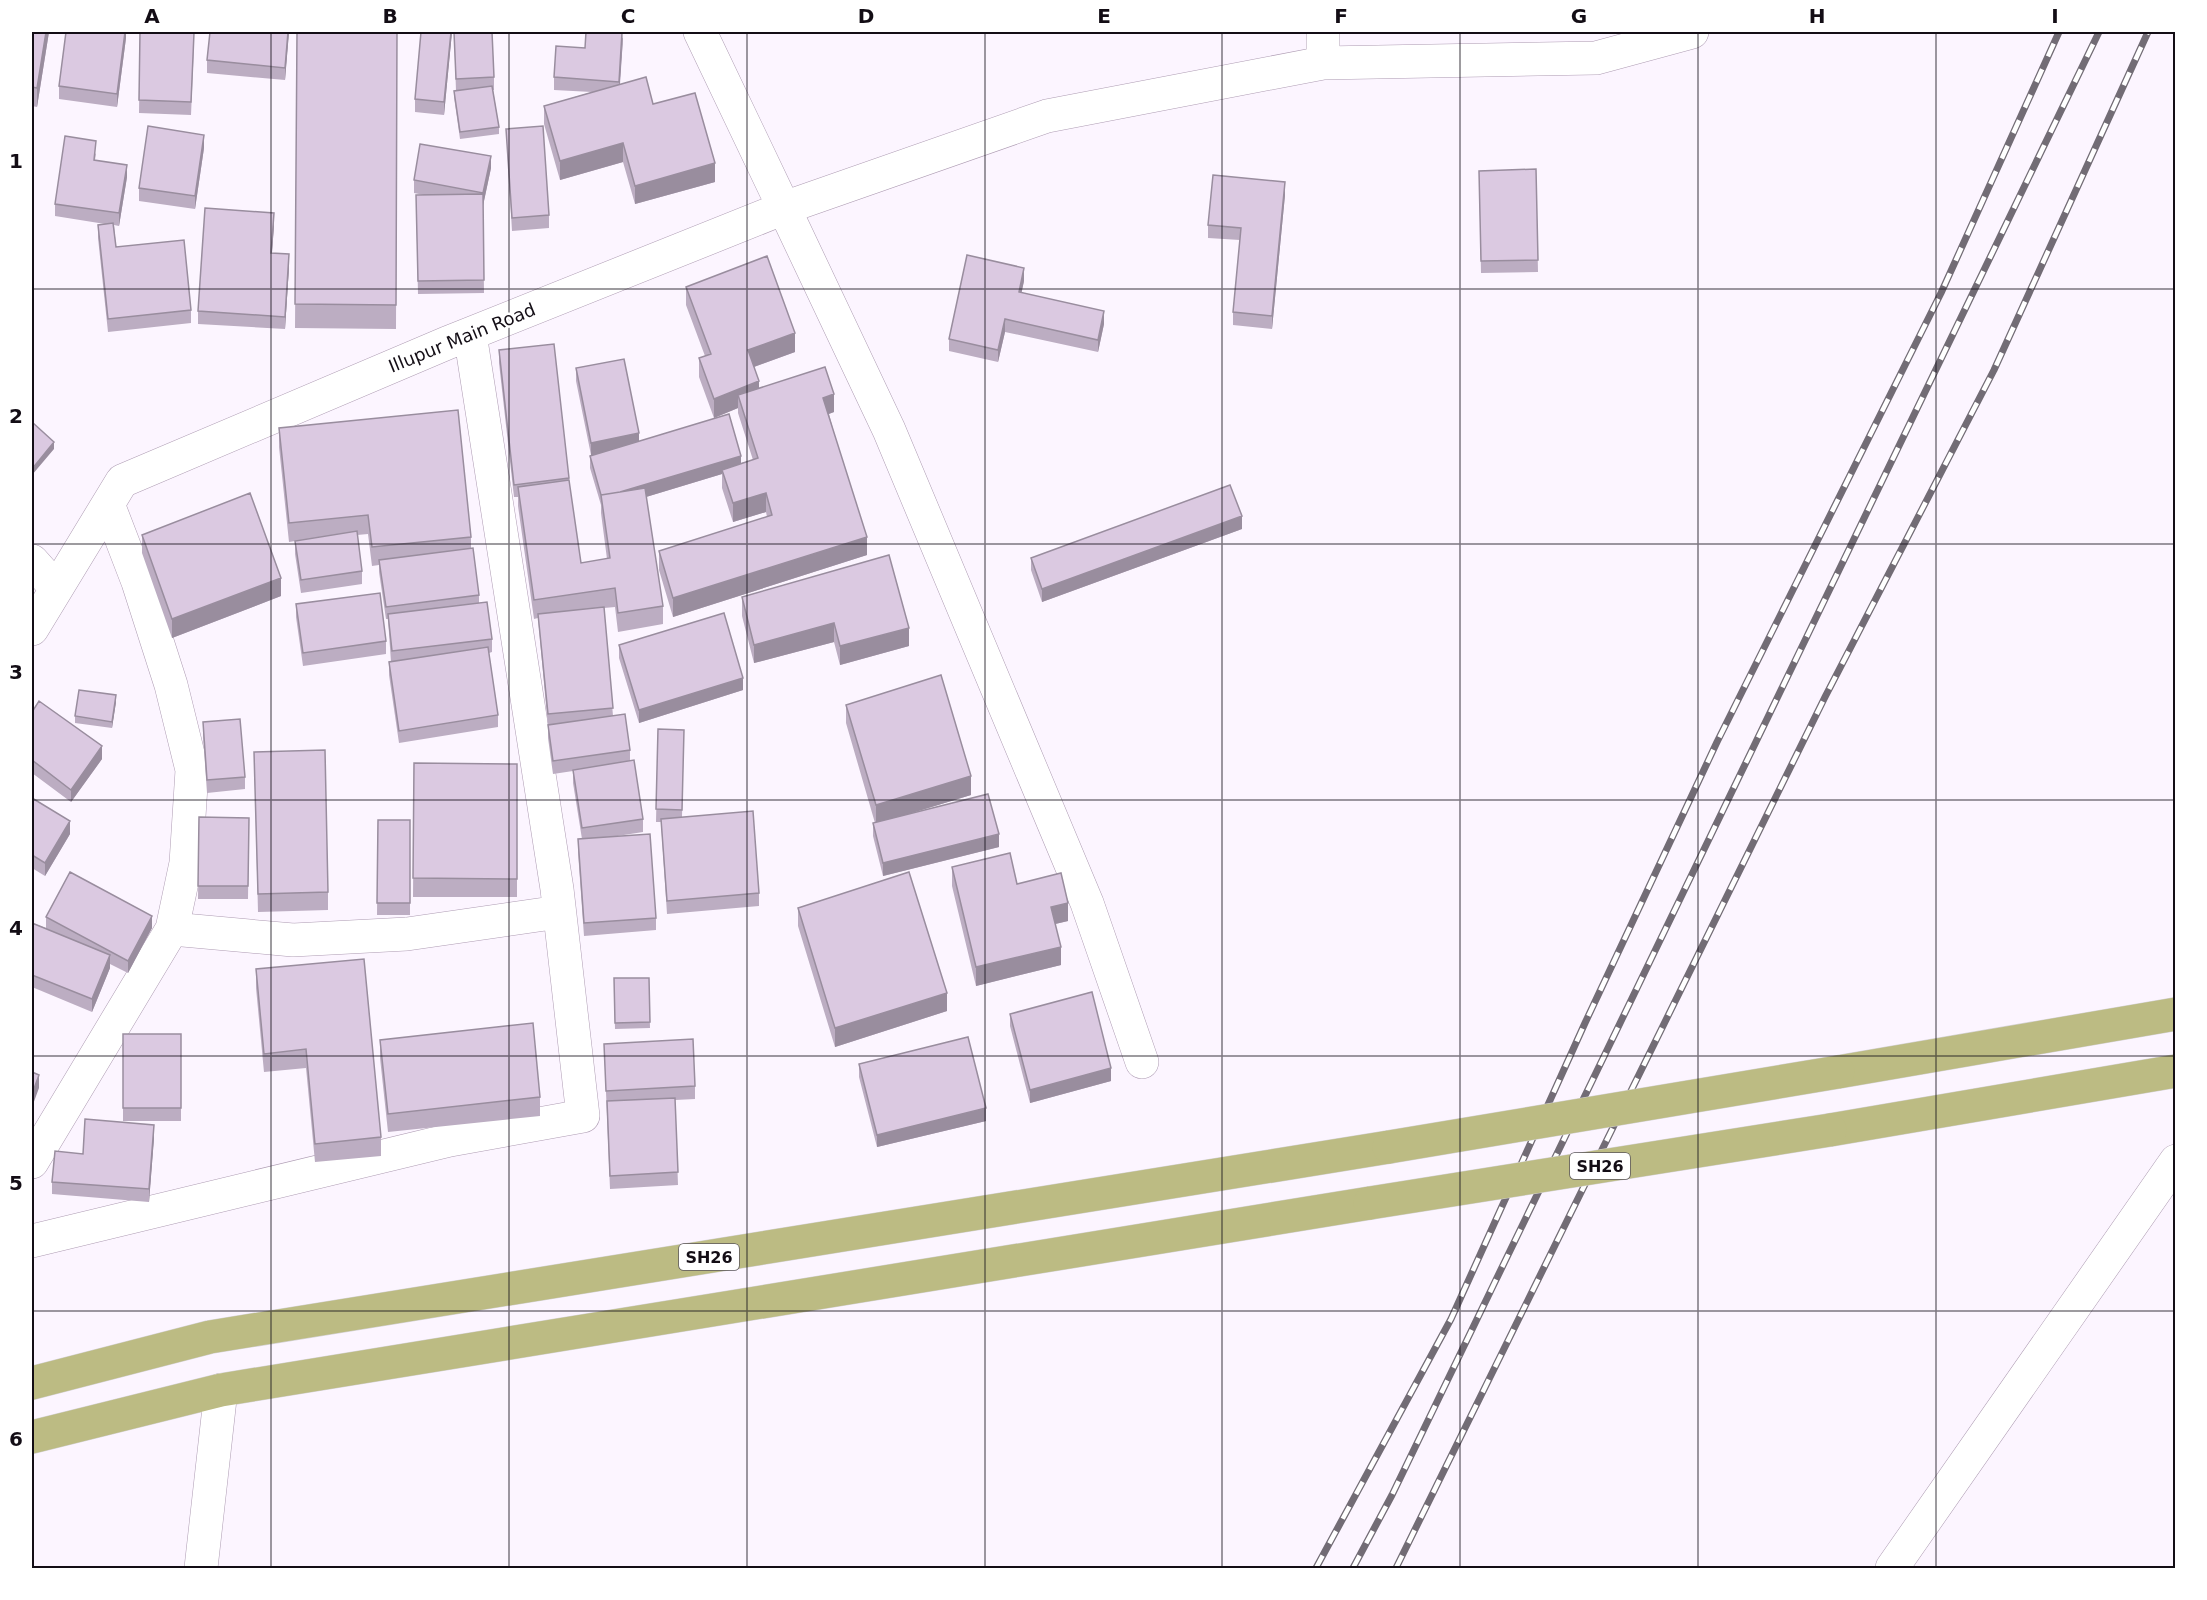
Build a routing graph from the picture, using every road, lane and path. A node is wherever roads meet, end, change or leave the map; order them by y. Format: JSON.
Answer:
{"nodes":[{"id":1,"x":700,"y":32,"type":"edge"},
{"id":2,"x":1692,"y":32,"type":"edge"},
{"id":3,"x":1323,"y":47,"type":"edge"},
{"id":4,"x":784,"y":208,"type":"junction"},
{"id":5,"x":470,"y":334,"type":"junction"},
{"id":6,"x":108,"y":504,"type":"junction"},
{"id":7,"x":32,"y":561,"type":"edge"},
{"id":8,"x":56,"y":588,"type":"junction"},
{"id":9,"x":32,"y":629,"type":"edge"},
{"id":10,"x":559,"y":912,"type":"junction"},
{"id":11,"x":172,"y":929,"type":"junction"},
{"id":12,"x":2175,"y":1014,"type":"edge"},
{"id":13,"x":1142,"y":1062,"type":"dead end"},
{"id":14,"x":2175,"y":1071,"type":"edge"},
{"id":15,"x":2175,"y":1161,"type":"edge"},
{"id":16,"x":32,"y":1162,"type":"edge"},
{"id":17,"x":32,"y":1241,"type":"edge"},
{"id":18,"x":32,"y":1383,"type":"edge"},
{"id":19,"x":221,"y":1390,"type":"junction"},
{"id":20,"x":32,"y":1437,"type":"edge"},
{"id":21,"x":201,"y":1569,"type":"edge"},
{"id":22,"x":1892,"y":1569,"type":"edge"}],
"edges":[{"from":1,"to":4,"type":"street"},
{"from":2,"to":3,"type":"street","name":"Illupur Main Road"},
{"from":3,"to":4,"type":"street","name":"Illupur Main Road"},
{"from":4,"to":5,"type":"street","name":"Illupur Main Road"},
{"from":4,"to":13,"type":"street"},
{"from":5,"to":6,"type":"street","name":"Illupur Main Road"},
{"from":5,"to":10,"type":"street"},
{"from":6,"to":8,"type":"street","name":"Illupur Main Road"},
{"from":6,"to":11,"type":"street"},
{"from":7,"to":8,"type":"street"},
{"from":8,"to":9,"type":"street","name":"Illupur Main Road"},
{"from":10,"to":11,"type":"street"},
{"from":10,"to":17,"type":"street"},
{"from":11,"to":16,"type":"street"},
{"from":12,"to":18,"type":"main road","number":"SH26","bridge":true},
{"from":14,"to":19,"type":"main road","number":"SH26","bridge":true},
{"from":15,"to":22,"type":"street"},
{"from":19,"to":20,"type":"main road","number":"SH26"},
{"from":19,"to":21,"type":"street"}]}
